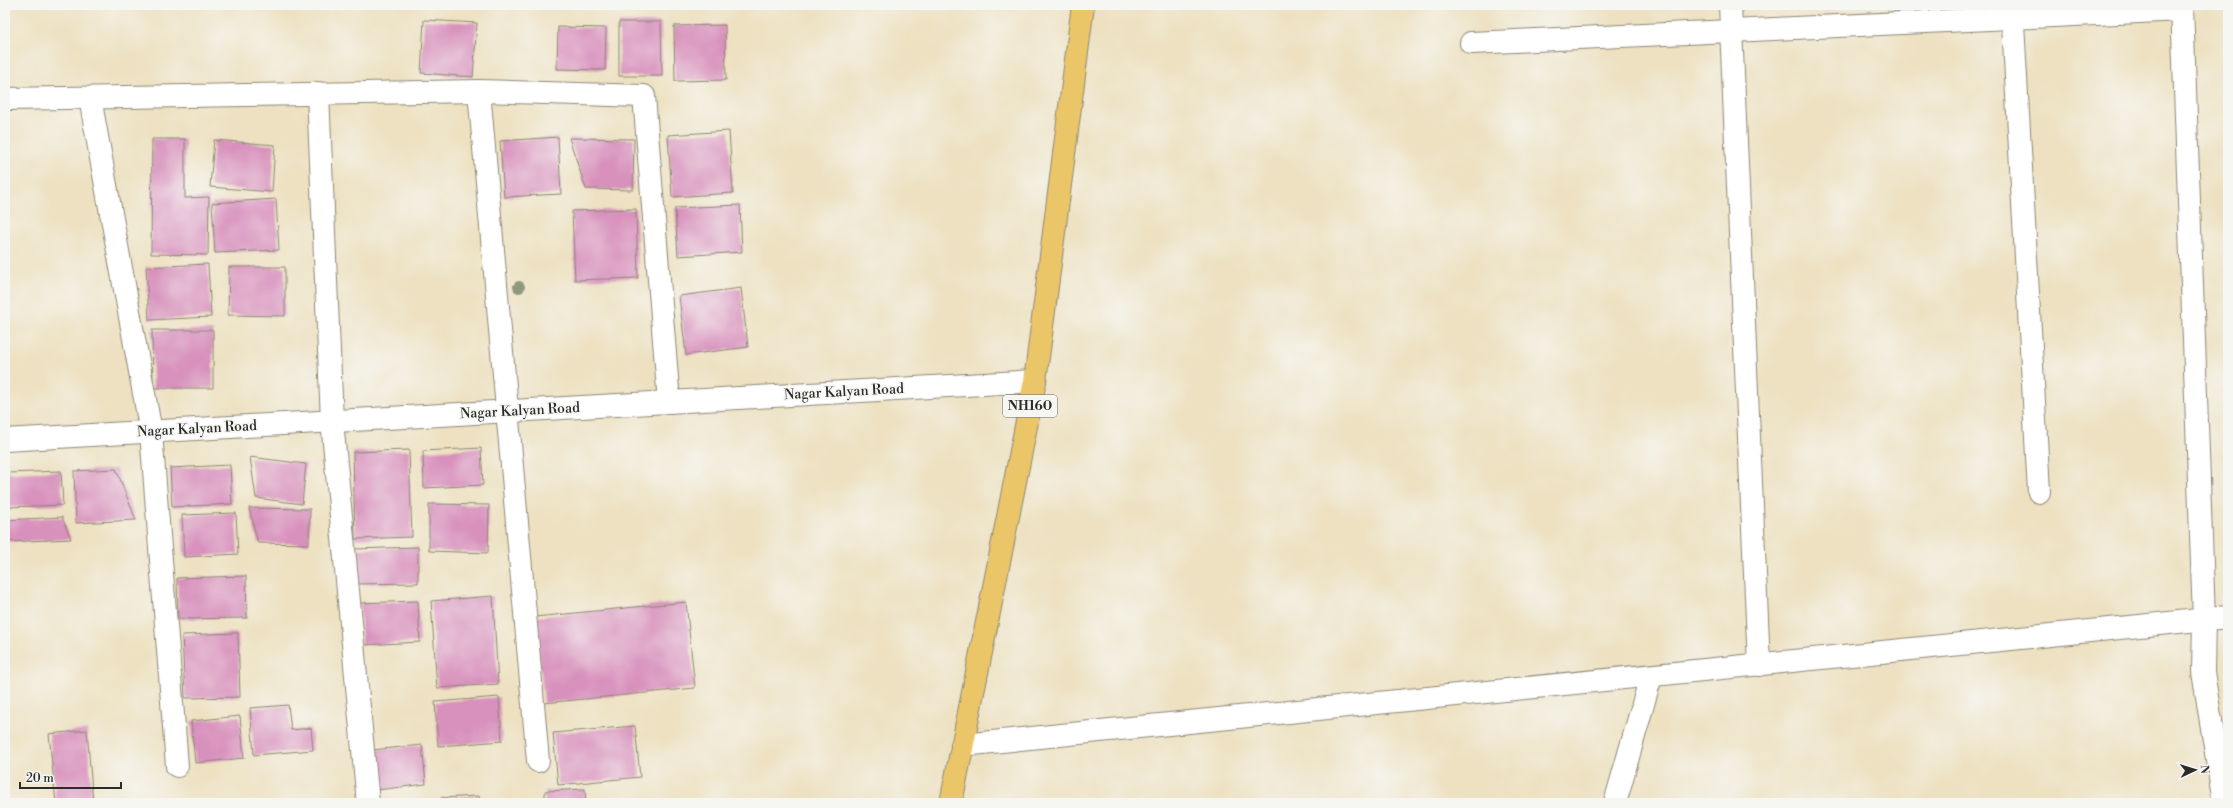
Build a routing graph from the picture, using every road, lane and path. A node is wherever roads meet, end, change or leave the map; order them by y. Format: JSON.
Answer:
{"nodes":[{"id":1,"x":1083,"y":5,"type":"edge"},
{"id":2,"x":1730,"y":5,"type":"edge"},
{"id":3,"x":2182,"y":8,"type":"edge"},
{"id":4,"x":2012,"y":12,"type":"edge"},
{"id":5,"x":1731,"y":31,"type":"junction"},
{"id":6,"x":1471,"y":43,"type":"dead end"},
{"id":7,"x":479,"y":91,"type":"junction"},
{"id":8,"x":318,"y":93,"type":"junction"},
{"id":9,"x":90,"y":98,"type":"junction"},
{"id":10,"x":5,"y":99,"type":"edge"},
{"id":11,"x":1036,"y":381,"type":"junction"},
{"id":12,"x":669,"y":402,"type":"junction"},
{"id":13,"x":508,"y":412,"type":"junction"},
{"id":14,"x":332,"y":421,"type":"junction"},
{"id":15,"x":151,"y":432,"type":"junction"},
{"id":16,"x":5,"y":440,"type":"edge"},
{"id":17,"x":2039,"y":492,"type":"dead end"},
{"id":18,"x":2228,"y":617,"type":"edge"},
{"id":19,"x":2204,"y":620,"type":"junction"},
{"id":20,"x":1759,"y":665,"type":"junction"},
{"id":21,"x":1651,"y":676,"type":"junction"},
{"id":22,"x":962,"y":745,"type":"junction"},
{"id":23,"x":538,"y":761,"type":"dead end"},
{"id":24,"x":177,"y":766,"type":"dead end"},
{"id":25,"x":368,"y":803,"type":"edge"},
{"id":26,"x":951,"y":803,"type":"edge"},
{"id":27,"x":1615,"y":803,"type":"edge"},
{"id":28,"x":2224,"y":803,"type":"edge"}],
"edges":[{"from":1,"to":11,"type":"highway","number":"NH160"},
{"from":2,"to":5,"type":"street"},
{"from":3,"to":4,"type":"street"},
{"from":3,"to":19,"type":"street"},
{"from":4,"to":5,"type":"street"},
{"from":4,"to":17,"type":"street"},
{"from":5,"to":6,"type":"street"},
{"from":5,"to":20,"type":"street"},
{"from":7,"to":8,"type":"street"},
{"from":7,"to":12,"type":"street"},
{"from":7,"to":13,"type":"street"},
{"from":8,"to":9,"type":"street"},
{"from":8,"to":14,"type":"street"},
{"from":9,"to":10,"type":"street"},
{"from":9,"to":15,"type":"street"},
{"from":11,"to":12,"type":"street","name":"Nagar Kalyan Road"},
{"from":11,"to":22,"type":"highway","number":"NH160"},
{"from":12,"to":13,"type":"street","name":"Nagar Kalyan Road"},
{"from":13,"to":14,"type":"street","name":"Nagar Kalyan Road"},
{"from":13,"to":23,"type":"street"},
{"from":14,"to":15,"type":"street","name":"Nagar Kalyan Road"},
{"from":14,"to":25,"type":"street"},
{"from":15,"to":16,"type":"street","name":"Nagar Kalyan Road"},
{"from":15,"to":24,"type":"street"},
{"from":18,"to":19,"type":"street"},
{"from":19,"to":20,"type":"street"},
{"from":19,"to":28,"type":"street"},
{"from":20,"to":21,"type":"street"},
{"from":21,"to":22,"type":"street"},
{"from":21,"to":27,"type":"street"},
{"from":22,"to":26,"type":"highway","number":"NH160"}]}
